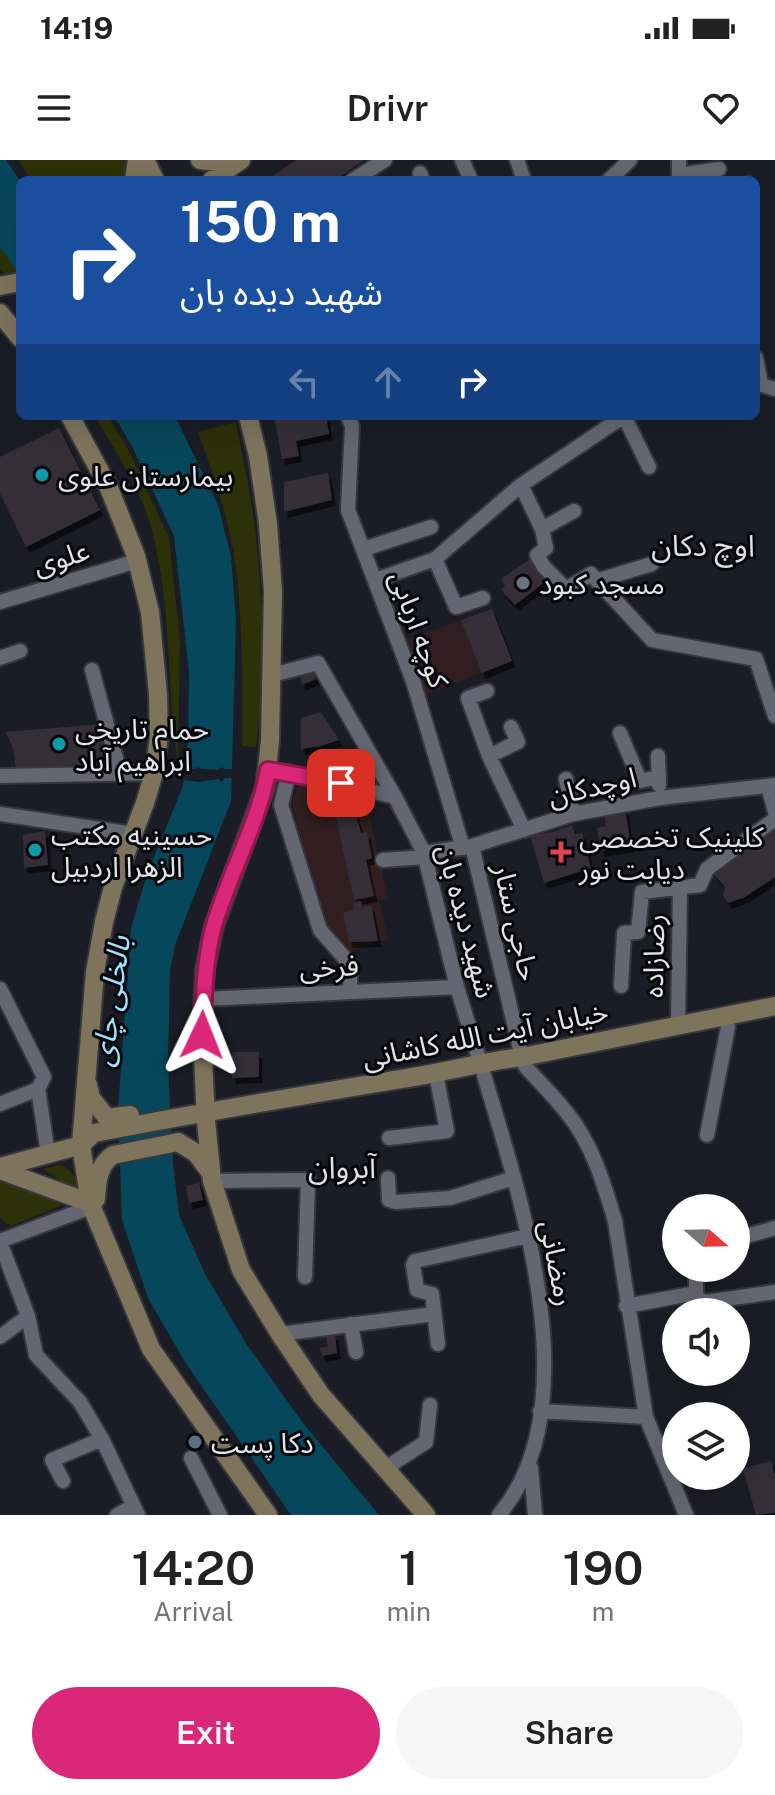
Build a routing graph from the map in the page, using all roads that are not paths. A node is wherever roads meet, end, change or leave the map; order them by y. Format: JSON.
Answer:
{"nodes":[{"id":1,"x":200,"y":160,"type":"edge"},
{"id":2,"x":230,"y":160,"type":"edge"},
{"id":3,"x":241,"y":160,"type":"edge"},
{"id":4,"x":385,"y":160,"type":"edge"},
{"id":5,"x":630,"y":160,"type":"edge"},
{"id":6,"x":679,"y":160,"type":"edge"},
{"id":7,"x":719,"y":170,"type":"edge"},
{"id":8,"x":218,"y":176,"type":"edge"},
{"id":9,"x":359,"y":176,"type":"edge"},
{"id":10,"x":613,"y":176,"type":"edge"},
{"id":11,"x":72,"y":420,"type":"edge"},
{"id":12,"x":249,"y":420,"type":"edge"},
{"id":13,"x":354,"y":420,"type":"edge"},
{"id":14,"x":618,"y":420,"type":"edge"},
{"id":15,"x":626,"y":420,"type":"edge"},
{"id":16,"x":649,"y":467,"type":"dead end"},
{"id":17,"x":521,"y":485,"type":"junction"},
{"id":18,"x":574,"y":511,"type":"dead end"},
{"id":19,"x":431,"y":527,"type":"dead end"},
{"id":20,"x":542,"y":529,"type":"junction"},
{"id":21,"x":364,"y":549,"type":"junction"},
{"id":22,"x":435,"y":559,"type":"junction"},
{"id":23,"x":137,"y":561,"type":"junction"},
{"id":24,"x":652,"y":564,"type":"dead end"},
{"id":25,"x":375,"y":580,"type":"junction"},
{"id":26,"x":599,"y":580,"type":"junction"},
{"id":27,"x":483,"y":598,"type":"dead end"},
{"id":28,"x":0,"y":602,"type":"edge"},
{"id":29,"x":20,"y":651,"type":"dead end"},
{"id":30,"x":0,"y":658,"type":"edge"},
{"id":31,"x":92,"y":670,"type":"dead end"},
{"id":32,"x":272,"y":675,"type":"junction"},
{"id":33,"x":487,"y":691,"type":"dead end"},
{"id":34,"x":775,"y":716,"type":"edge"},
{"id":35,"x":511,"y":727,"type":"dead end"},
{"id":36,"x":620,"y":733,"type":"dead end"},
{"id":37,"x":489,"y":756,"type":"junction"},
{"id":38,"x":658,"y":756,"type":"dead end"},
{"id":39,"x":268,"y":770,"type":"junction"},
{"id":40,"x":1,"y":771,"type":"edge"},
{"id":41,"x":289,"y":772,"type":"junction"},
{"id":42,"x":120,"y":773,"type":"junction"},
{"id":43,"x":154,"y":773,"type":"junction"},
{"id":44,"x":659,"y":777,"type":"junction"},
{"id":45,"x":566,"y":779,"type":"dead end"},
{"id":46,"x":772,"y":785,"type":"edge"},
{"id":47,"x":395,"y":797,"type":"junction"},
{"id":48,"x":660,"y":798,"type":"junction"},
{"id":49,"x":775,"y":812,"type":"edge"},
{"id":50,"x":0,"y":814,"type":"edge"},
{"id":51,"x":573,"y":814,"type":"junction"},
{"id":52,"x":775,"y":819,"type":"edge"},
{"id":53,"x":524,"y":830,"type":"junction"},
{"id":54,"x":133,"y":834,"type":"junction"},
{"id":55,"x":468,"y":847,"type":"junction"},
{"id":56,"x":424,"y":855,"type":"junction"},
{"id":57,"x":383,"y":860,"type":"dead end"},
{"id":58,"x":680,"y":888,"type":"junction"},
{"id":59,"x":621,"y":986,"type":"dead end"},
{"id":60,"x":457,"y":987,"type":"junction"},
{"id":61,"x":350,"y":991,"type":"junction"},
{"id":62,"x":3,"y":994,"type":"edge"},
{"id":63,"x":204,"y":999,"type":"junction"},
{"id":64,"x":775,"y":1006,"type":"edge"},
{"id":65,"x":678,"y":1025,"type":"junction"},
{"id":66,"x":728,"y":1027,"type":"dead end"},
{"id":67,"x":524,"y":1062,"type":"junction"},
{"id":68,"x":482,"y":1069,"type":"junction"},
{"id":69,"x":204,"y":1072,"type":"junction"},
{"id":70,"x":86,"y":1078,"type":"junction"},
{"id":71,"x":437,"y":1079,"type":"junction"},
{"id":72,"x":38,"y":1089,"type":"junction"},
{"id":73,"x":0,"y":1104,"type":"edge"},
{"id":74,"x":205,"y":1111,"type":"junction"},
{"id":75,"x":178,"y":1126,"type":"junction"},
{"id":76,"x":207,"y":1131,"type":"junction"},
{"id":77,"x":707,"y":1135,"type":"dead end"},
{"id":78,"x":116,"y":1137,"type":"junction"},
{"id":79,"x":389,"y":1138,"type":"dead end"},
{"id":80,"x":81,"y":1145,"type":"junction"},
{"id":81,"x":48,"y":1154,"type":"junction"},
{"id":82,"x":0,"y":1168,"type":"edge"},
{"id":83,"x":212,"y":1178,"type":"junction"},
{"id":84,"x":388,"y":1178,"type":"dead end"},
{"id":85,"x":514,"y":1178,"type":"junction"},
{"id":86,"x":92,"y":1208,"type":"junction"},
{"id":87,"x":775,"y":1228,"type":"edge"},
{"id":88,"x":750,"y":1235,"type":"edge"},
{"id":89,"x":528,"y":1236,"type":"junction"},
{"id":90,"x":0,"y":1242,"type":"edge"},
{"id":91,"x":305,"y":1277,"type":"dead end"},
{"id":92,"x":696,"y":1282,"type":"edge"},
{"id":93,"x":775,"y":1292,"type":"edge"},
{"id":94,"x":696,"y":1293,"type":"junction"},
{"id":95,"x":626,"y":1306,"type":"junction"},
{"id":96,"x":434,"y":1314,"type":"junction"},
{"id":97,"x":28,"y":1316,"type":"junction"},
{"id":98,"x":351,"y":1324,"type":"junction"},
{"id":99,"x":280,"y":1334,"type":"junction"},
{"id":100,"x":0,"y":1337,"type":"edge"},
{"id":101,"x":438,"y":1344,"type":"dead end"},
{"id":102,"x":356,"y":1352,"type":"dead end"},
{"id":103,"x":430,"y":1405,"type":"dead end"},
{"id":104,"x":540,"y":1411,"type":"junction"},
{"id":105,"x":646,"y":1417,"type":"junction"},
{"id":106,"x":102,"y":1439,"type":"junction"},
{"id":107,"x":191,"y":1458,"type":"dead end"},
{"id":108,"x":531,"y":1464,"type":"junction"},
{"id":109,"x":384,"y":1469,"type":"junction"},
{"id":110,"x":63,"y":1481,"type":"dead end"},
{"id":111,"x":136,"y":1511,"type":"edge"},
{"id":112,"x":117,"y":1515,"type":"edge"},
{"id":113,"x":220,"y":1515,"type":"edge"},
{"id":114,"x":268,"y":1515,"type":"edge"},
{"id":115,"x":426,"y":1515,"type":"edge"},
{"id":116,"x":499,"y":1515,"type":"edge"},
{"id":117,"x":535,"y":1515,"type":"edge"},
{"id":118,"x":686,"y":1515,"type":"edge"}],
"edges":[{"from":1,"to":2,"type":"main road"},
{"from":3,"to":8,"type":"main road"},
{"from":4,"to":9,"type":"street"},
{"from":5,"to":10,"type":"street"},
{"from":6,"to":7,"type":"street"},
{"from":11,"to":23,"type":"main road"},
{"from":12,"to":32,"type":"main road"},
{"from":13,"to":21,"type":"street","name":"کوچه اربابی"},
{"from":14,"to":17,"type":"street"},
{"from":15,"to":16,"type":"street"},
{"from":17,"to":20,"type":"street"},
{"from":17,"to":22,"type":"street"},
{"from":18,"to":20,"type":"street"},
{"from":19,"to":21,"type":"street"},
{"from":20,"to":26,"type":"street"},
{"from":21,"to":25,"type":"street","name":"کوچه اربابی"},
{"from":22,"to":25,"type":"street"},
{"from":22,"to":27,"type":"street"},
{"from":23,"to":28,"type":"street","name":"علوی"},
{"from":23,"to":43,"type":"main road"},
{"from":24,"to":26,"type":"street"},
{"from":25,"to":55,"type":"street","name":"کوچه اربابی"},
{"from":26,"to":34,"type":"street"},
{"from":29,"to":30,"type":"street"},
{"from":31,"to":42,"type":"street"},
{"from":32,"to":39,"type":"main road"},
{"from":32,"to":47,"type":"street","name":"شهید دیده بان"},
{"from":33,"to":37,"type":"street"},
{"from":35,"to":37,"type":"street"},
{"from":36,"to":44,"type":"street"},
{"from":37,"to":53,"type":"street"},
{"from":38,"to":44,"type":"street"},
{"from":39,"to":41,"type":"street"},
{"from":39,"to":63,"type":"main road"},
{"from":40,"to":42,"type":"street"},
{"from":41,"to":47,"type":"street"},
{"from":41,"to":61,"type":"street"},
{"from":42,"to":43,"type":"street"},
{"from":43,"to":54,"type":"main road"},
{"from":44,"to":48,"type":"street"},
{"from":45,"to":51,"type":"street"},
{"from":46,"to":48,"type":"street","name":"اوچدکان"},
{"from":46,"to":49,"type":"street"},
{"from":47,"to":56,"type":"street","name":"شهید دیده بان"},
{"from":48,"to":51,"type":"street","name":"اوچدکان"},
{"from":50,"to":54,"type":"street"},
{"from":51,"to":53,"type":"street","name":"اوچدکان"},
{"from":52,"to":58,"type":"street","name":"رضازاده"},
{"from":53,"to":55,"type":"street","name":"اوچدکان"},
{"from":54,"to":70,"type":"main road"},
{"from":55,"to":56,"type":"street","name":"اوچدکان"},
{"from":55,"to":67,"type":"street","name":"حاجی ستار"},
{"from":56,"to":57,"type":"street","name":"اوچدکان"},
{"from":56,"to":60,"type":"street","name":"شهید دیده بان"},
{"from":58,"to":59,"type":"street","name":"رضازاده"},
{"from":58,"to":65,"type":"street","name":"رضازاده"},
{"from":60,"to":61,"type":"street","name":"فرخی"},
{"from":60,"to":68,"type":"street","name":"شهید دیده بان"},
{"from":61,"to":63,"type":"street","name":"فرخی"},
{"from":62,"to":72,"type":"street"},
{"from":63,"to":69,"type":"main road"},
{"from":64,"to":65,"type":"main road","name":"خیابان آیت الله کاشانی"},
{"from":65,"to":67,"type":"main road","name":"خیابان آیت الله کاشانی"},
{"from":66,"to":77,"type":"street"},
{"from":67,"to":68,"type":"main road","name":"خیابان آیت الله کاشانی"},
{"from":67,"to":95,"type":"street","name":"حاجی ستار"},
{"from":68,"to":71,"type":"main road","name":"خیابان آیت الله کاشانی"},
{"from":68,"to":85,"type":"street","name":"رمضانی"},
{"from":69,"to":74,"type":"main road"},
{"from":69,"to":75,"type":"main road"},
{"from":70,"to":78,"type":"main road"},
{"from":70,"to":80,"type":"main road"},
{"from":71,"to":74,"type":"main road","name":"خیابان آیت الله کاشانی"},
{"from":71,"to":79,"type":"street"},
{"from":72,"to":73,"type":"street"},
{"from":72,"to":81,"type":"street"},
{"from":74,"to":75,"type":"main road","name":"خیابان آیت الله کاشانی"},
{"from":74,"to":76,"type":"main road"},
{"from":75,"to":76,"type":"main road"},
{"from":75,"to":78,"type":"main road"},
{"from":75,"to":78,"type":"main road"},
{"from":75,"to":83,"type":"main road"},
{"from":76,"to":83,"type":"main road"},
{"from":78,"to":80,"type":"main road"},
{"from":78,"to":86,"type":"main road"},
{"from":80,"to":81,"type":"main road"},
{"from":80,"to":86,"type":"main road"},
{"from":81,"to":82,"type":"main road"},
{"from":82,"to":86,"type":"main road"},
{"from":83,"to":91,"type":"street"},
{"from":83,"to":99,"type":"main road"},
{"from":84,"to":85,"type":"street"},
{"from":85,"to":89,"type":"street","name":"رمضانی"},
{"from":86,"to":90,"type":"street"},
{"from":86,"to":114,"type":"main road"},
{"from":87,"to":88,"type":"street"},
{"from":89,"to":96,"type":"street"},
{"from":89,"to":104,"type":"street","name":"رمضانی"},
{"from":90,"to":97,"type":"street"},
{"from":92,"to":94,"type":"street"},
{"from":93,"to":94,"type":"street"},
{"from":94,"to":95,"type":"street"},
{"from":95,"to":105,"type":"street","name":"حاجی ستار"},
{"from":96,"to":98,"type":"street"},
{"from":96,"to":101,"type":"street"},
{"from":97,"to":100,"type":"street"},
{"from":97,"to":106,"type":"street"},
{"from":98,"to":99,"type":"street"},
{"from":98,"to":102,"type":"street"},
{"from":99,"to":109,"type":"main road"},
{"from":103,"to":109,"type":"street"},
{"from":104,"to":105,"type":"street"},
{"from":104,"to":108,"type":"street","name":"رمضانی"},
{"from":105,"to":118,"type":"street","name":"حاجی ستار"},
{"from":106,"to":110,"type":"street"},
{"from":106,"to":111,"type":"street"},
{"from":107,"to":113,"type":"street"},
{"from":108,"to":116,"type":"street","name":"رمضانی"},
{"from":108,"to":117,"type":"street","name":"رمضانی"},
{"from":109,"to":115,"type":"main road"},
{"from":111,"to":112,"type":"street"}]}
